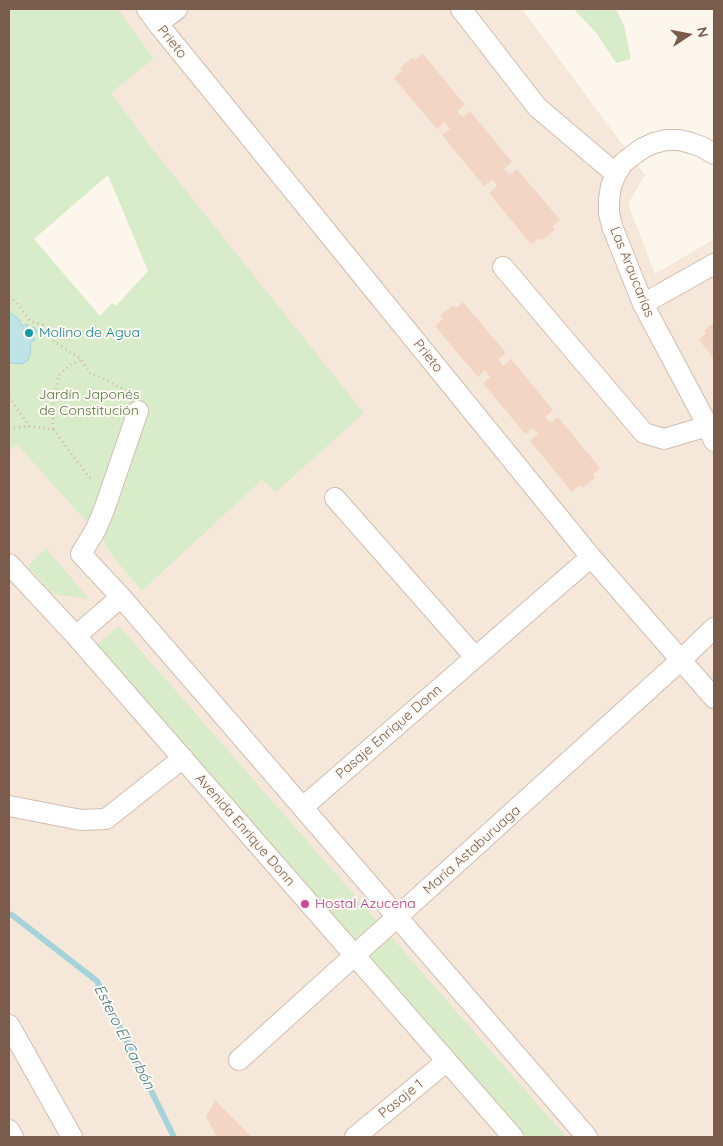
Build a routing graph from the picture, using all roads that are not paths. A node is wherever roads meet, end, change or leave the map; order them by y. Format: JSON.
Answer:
{"nodes":[{"id":1,"x":177,"y":9,"type":"edge"},
{"id":2,"x":461,"y":9,"type":"edge"},
{"id":3,"x":152,"y":16,"type":"edge"},
{"id":4,"x":714,"y":154,"type":"edge"},
{"id":5,"x":616,"y":174,"type":"junction"},
{"id":6,"x":714,"y":264,"type":"edge"},
{"id":7,"x":503,"y":267,"type":"dead end"},
{"id":8,"x":643,"y":304,"type":"junction"},
{"id":9,"x":133,"y":406,"type":"road end"},
{"id":10,"x":711,"y":434,"type":"edge"},
{"id":11,"x":335,"y":498,"type":"dead end"},
{"id":12,"x":591,"y":557,"type":"junction"},
{"id":13,"x":9,"y":564,"type":"edge"},
{"id":14,"x":121,"y":597,"type":"junction"},
{"id":15,"x":714,"y":628,"type":"edge"},
{"id":16,"x":76,"y":636,"type":"junction"},
{"id":17,"x":475,"y":657,"type":"junction"},
{"id":18,"x":682,"y":660,"type":"junction"},
{"id":19,"x":714,"y":698,"type":"edge"},
{"id":20,"x":183,"y":758,"type":"junction"},
{"id":21,"x":9,"y":806,"type":"edge"},
{"id":22,"x":303,"y":807,"type":"junction"},
{"id":23,"x":398,"y":917,"type":"junction"},
{"id":24,"x":354,"y":955,"type":"junction"},
{"id":25,"x":9,"y":1025,"type":"edge"},
{"id":26,"x":239,"y":1060,"type":"dead end"},
{"id":27,"x":447,"y":1062,"type":"junction"},
{"id":28,"x":9,"y":1130,"type":"edge"},
{"id":29,"x":13,"y":1137,"type":"edge"},
{"id":30,"x":72,"y":1137,"type":"edge"},
{"id":31,"x":355,"y":1137,"type":"edge"},
{"id":32,"x":513,"y":1137,"type":"edge"},
{"id":33,"x":587,"y":1137,"type":"edge"}],
"edges":[{"from":1,"to":3,"type":"street"},
{"from":2,"to":5,"type":"street"},
{"from":3,"to":12,"type":"street","name":"Prieto"},
{"from":4,"to":5,"type":"street","name":"Las Araucarias"},
{"from":5,"to":8,"type":"street","name":"Las Araucarias"},
{"from":6,"to":8,"type":"street"},
{"from":7,"to":10,"type":"street"},
{"from":8,"to":10,"type":"street","name":"Las Araucarias"},
{"from":9,"to":14,"type":"street"},
{"from":11,"to":17,"type":"street"},
{"from":12,"to":17,"type":"street","name":"Pasaje Enrique Donn"},
{"from":12,"to":18,"type":"street","name":"Prieto"},
{"from":13,"to":16,"type":"street","name":"Avenida Enrique Donn"},
{"from":14,"to":16,"type":"street"},
{"from":14,"to":22,"type":"street"},
{"from":15,"to":18,"type":"street"},
{"from":16,"to":20,"type":"street","name":"Avenida Enrique Donn"},
{"from":17,"to":22,"type":"street","name":"Pasaje Enrique Donn"},
{"from":18,"to":19,"type":"street","name":"Prieto"},
{"from":18,"to":23,"type":"street","name":"María Astaburuaga"},
{"from":20,"to":21,"type":"street"},
{"from":20,"to":24,"type":"street","name":"Avenida Enrique Donn"},
{"from":22,"to":23,"type":"street"},
{"from":23,"to":24,"type":"street","name":"María Astaburuaga"},
{"from":23,"to":33,"type":"street"},
{"from":24,"to":26,"type":"street","name":"María Astaburuaga"},
{"from":24,"to":27,"type":"street","name":"Avenida Enrique Donn"},
{"from":25,"to":30,"type":"street"},
{"from":27,"to":31,"type":"street","name":"Pasaje 1"},
{"from":27,"to":32,"type":"street","name":"Avenida Enrique Donn"},
{"from":28,"to":29,"type":"street"}]}
